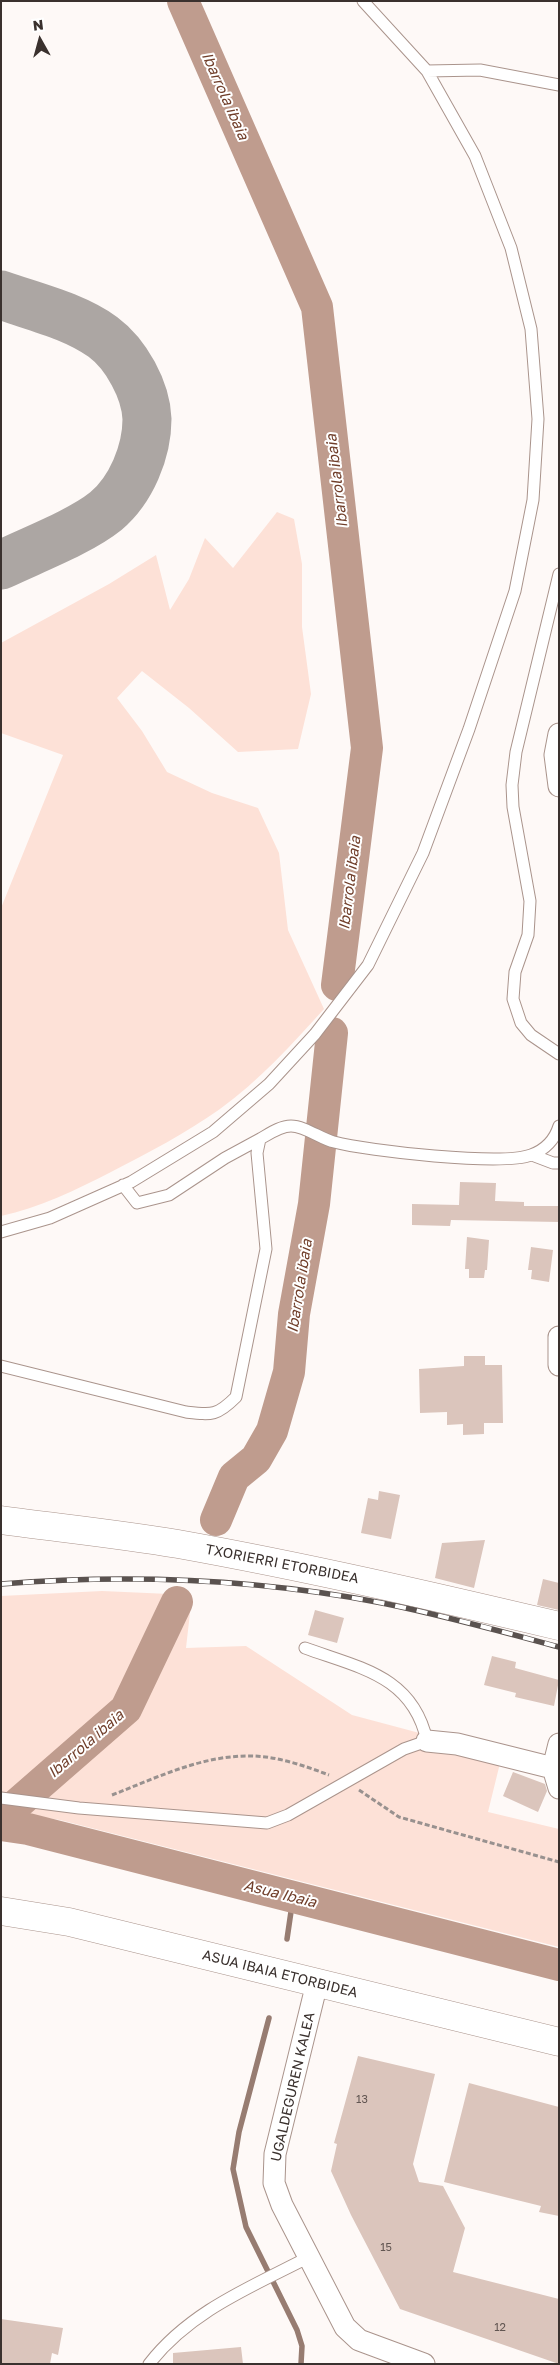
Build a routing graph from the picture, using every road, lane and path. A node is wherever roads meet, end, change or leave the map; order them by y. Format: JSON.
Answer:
{"nodes":[{"id":1,"x":364,"y":1,"type":"edge"},
{"id":2,"x":427,"y":71,"type":"junction"},
{"id":3,"x":559,"y":85,"type":"edge"},
{"id":4,"x":559,"y":574,"type":"edge"},
{"id":5,"x":559,"y":734,"type":"edge"},
{"id":6,"x":559,"y":786,"type":"edge"},
{"id":7,"x":559,"y":1054,"type":"edge"},
{"id":8,"x":559,"y":1126,"type":"edge"},
{"id":9,"x":260,"y":1140,"type":"junction"},
{"id":10,"x":532,"y":1155,"type":"junction"},
{"id":11,"x":559,"y":1163,"type":"edge"},
{"id":12,"x":123,"y":1185,"type":"junction"},
{"id":13,"x":1,"y":1232,"type":"edge"},
{"id":14,"x":559,"y":1337,"type":"edge"},
{"id":15,"x":559,"y":1365,"type":"edge"},
{"id":16,"x":1,"y":1366,"type":"edge"},
{"id":17,"x":1,"y":1520,"type":"edge"},
{"id":18,"x":559,"y":1626,"type":"edge"},
{"id":19,"x":305,"y":1648,"type":"dead end"},
{"id":20,"x":427,"y":1741,"type":"junction"},
{"id":21,"x":559,"y":1744,"type":"edge"},
{"id":22,"x":553,"y":1768,"type":"junction"},
{"id":23,"x":559,"y":1788,"type":"edge"},
{"id":24,"x":3,"y":1799,"type":"edge"},
{"id":25,"x":1,"y":1911,"type":"edge"},
{"id":26,"x":317,"y":1983,"type":"junction"},
{"id":27,"x":559,"y":2042,"type":"edge"},
{"id":28,"x":309,"y":2257,"type":"junction"},
{"id":29,"x":149,"y":2364,"type":"edge"},
{"id":30,"x":424,"y":2364,"type":"edge"}],
"edges":[{"from":1,"to":2,"type":"lane"},
{"from":2,"to":3,"type":"lane"},
{"from":2,"to":12,"type":"lane"},
{"from":4,"to":7,"type":"lane"},
{"from":5,"to":6,"type":"street"},
{"from":8,"to":10,"type":"lane"},
{"from":9,"to":10,"type":"lane"},
{"from":9,"to":12,"type":"lane"},
{"from":9,"to":16,"type":"lane"},
{"from":10,"to":11,"type":"lane"},
{"from":12,"to":13,"type":"lane"},
{"from":14,"to":15,"type":"street"},
{"from":17,"to":18,"type":"street","name":"TXORIERRI ETORBIDEA"},
{"from":19,"to":20,"type":"lane"},
{"from":20,"to":22,"type":"street"},
{"from":20,"to":24,"type":"lane"},
{"from":21,"to":22,"type":"street"},
{"from":22,"to":23,"type":"street"},
{"from":25,"to":26,"type":"street","name":"ASUA IBAIA ETORBIDEA"},
{"from":26,"to":27,"type":"street","name":"ASUA IBAIA ETORBIDEA"},
{"from":26,"to":28,"type":"street","name":"UGALDEGUREN KALEA"},
{"from":28,"to":29,"type":"lane"},
{"from":28,"to":30,"type":"street","name":"UGALDEGUREN KALEA"}]}
